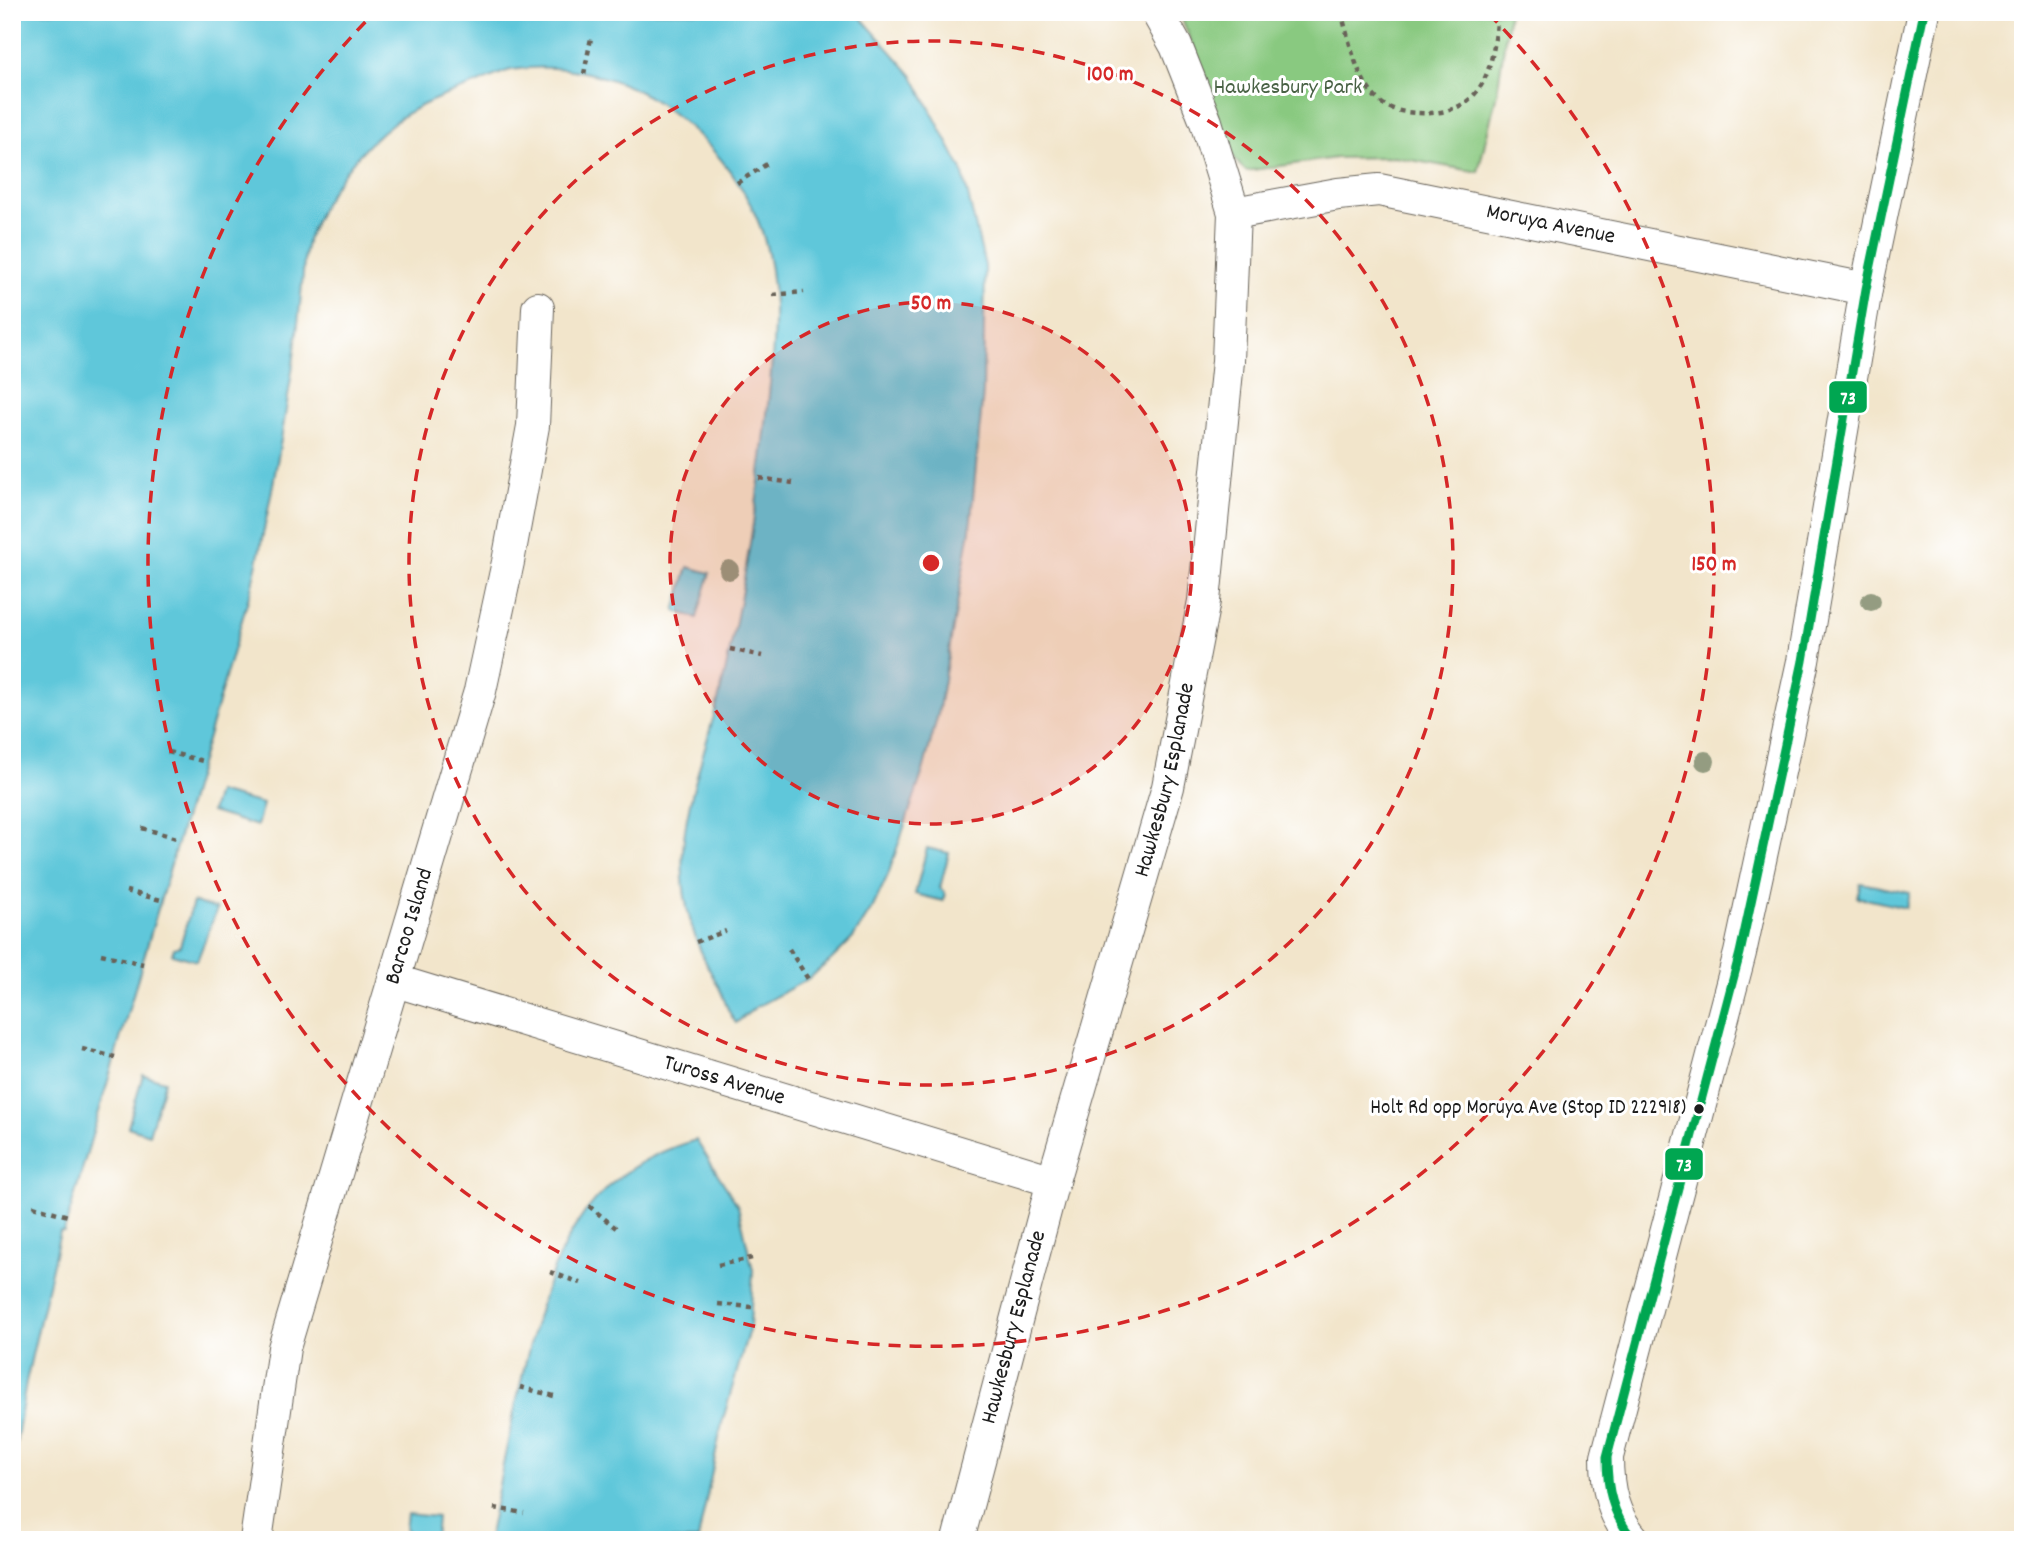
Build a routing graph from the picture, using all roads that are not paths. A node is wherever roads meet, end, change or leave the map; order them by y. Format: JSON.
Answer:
{"nodes":[{"id":1,"x":1157,"y":12,"type":"edge"},
{"id":2,"x":1924,"y":12,"type":"edge"},
{"id":3,"x":1234,"y":213,"type":"junction"},
{"id":4,"x":1866,"y":289,"type":"junction"},
{"id":5,"x":538,"y":308,"type":"dead end"},
{"id":6,"x":396,"y":981,"type":"junction"},
{"id":7,"x":1053,"y":1181,"type":"junction"},
{"id":8,"x":256,"y":1540,"type":"edge"},
{"id":9,"x":958,"y":1540,"type":"edge"},
{"id":10,"x":1634,"y":1540,"type":"edge"}],
"edges":[{"from":1,"to":3,"type":"street","name":"Hawkesbury Esplanade"},
{"from":2,"to":4,"type":"street"},
{"from":3,"to":4,"type":"street","name":"Moruya Avenue"},
{"from":3,"to":7,"type":"street","name":"Hawkesbury Esplanade"},
{"from":4,"to":10,"type":"street"},
{"from":5,"to":6,"type":"street","name":"Barcoo Island"},
{"from":6,"to":7,"type":"street","name":"Tuross Avenue"},
{"from":6,"to":8,"type":"street","name":"Barcoo Island"},
{"from":7,"to":9,"type":"street","name":"Hawkesbury Esplanade"}]}
